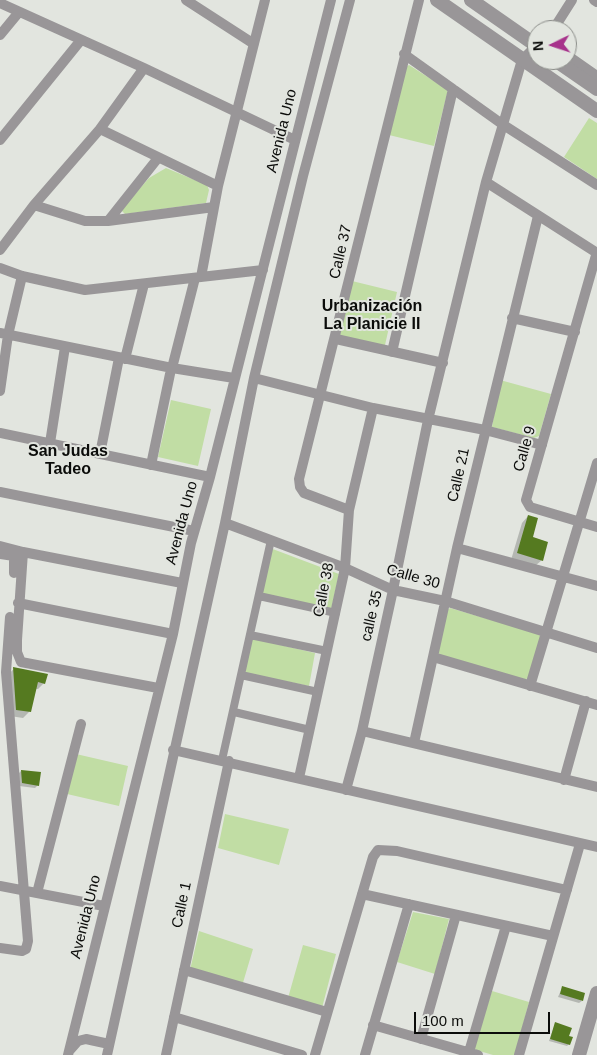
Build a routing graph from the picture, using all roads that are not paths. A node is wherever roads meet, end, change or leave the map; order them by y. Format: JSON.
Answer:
{"nodes":[{"id":1,"x":186,"y":0,"type":"edge"},
{"id":2,"x":265,"y":0,"type":"edge"},
{"id":3,"x":331,"y":0,"type":"edge"},
{"id":4,"x":350,"y":0,"type":"edge"},
{"id":5,"x":419,"y":0,"type":"edge"},
{"id":6,"x":437,"y":0,"type":"edge"},
{"id":7,"x":472,"y":0,"type":"edge"},
{"id":8,"x":572,"y":0,"type":"edge"},
{"id":9,"x":0,"y":3,"type":"edge"},
{"id":10,"x":20,"y":12,"type":"junction"},
{"id":11,"x":559,"y":20,"type":"edge"},
{"id":12,"x":0,"y":35,"type":"edge"},
{"id":13,"x":527,"y":38,"type":"edge"},
{"id":14,"x":81,"y":40,"type":"junction"},
{"id":15,"x":254,"y":44,"type":"junction"},
{"id":16,"x":404,"y":54,"type":"junction"},
{"id":17,"x":527,"y":55,"type":"edge"},
{"id":18,"x":522,"y":60,"type":"junction"},
{"id":19,"x":577,"y":62,"type":"edge"},
{"id":20,"x":144,"y":68,"type":"junction"},
{"id":21,"x":569,"y":70,"type":"edge"},
{"id":22,"x":597,"y":76,"type":"edge"},
{"id":23,"x":453,"y":89,"type":"junction"},
{"id":24,"x":597,"y":89,"type":"edge"},
{"id":25,"x":597,"y":110,"type":"edge"},
{"id":26,"x":236,"y":112,"type":"junction"},
{"id":27,"x":502,"y":124,"type":"junction"},
{"id":28,"x":100,"y":129,"type":"junction"},
{"id":29,"x":0,"y":140,"type":"edge"},
{"id":30,"x":295,"y":140,"type":"junction"},
{"id":31,"x":158,"y":158,"type":"junction"},
{"id":32,"x":486,"y":182,"type":"junction"},
{"id":33,"x":597,"y":185,"type":"edge"},
{"id":34,"x":218,"y":186,"type":"junction"},
{"id":35,"x":34,"y":205,"type":"junction"},
{"id":36,"x":214,"y":207,"type":"junction"},
{"id":37,"x":538,"y":216,"type":"junction"},
{"id":38,"x":108,"y":221,"type":"junction"},
{"id":39,"x":0,"y":250,"type":"edge"},
{"id":40,"x":597,"y":253,"type":"edge"},
{"id":41,"x":0,"y":268,"type":"edge"},
{"id":42,"x":263,"y":270,"type":"junction"},
{"id":43,"x":22,"y":276,"type":"junction"},
{"id":44,"x":198,"y":277,"type":"junction"},
{"id":45,"x":144,"y":284,"type":"junction"},
{"id":46,"x":512,"y":318,"type":"junction"},
{"id":47,"x":575,"y":332,"type":"junction"},
{"id":48,"x":4,"y":334,"type":"edge"},
{"id":49,"x":336,"y":339,"type":"junction"},
{"id":50,"x":65,"y":346,"type":"junction"},
{"id":51,"x":392,"y":352,"type":"junction"},
{"id":52,"x":122,"y":358,"type":"junction"},
{"id":53,"x":443,"y":363,"type":"junction"},
{"id":54,"x":171,"y":371,"type":"junction"},
{"id":55,"x":234,"y":378,"type":"junction"},
{"id":56,"x":254,"y":378,"type":"junction"},
{"id":57,"x":0,"y":391,"type":"edge"},
{"id":58,"x":319,"y":394,"type":"junction"},
{"id":59,"x":374,"y":408,"type":"junction"},
{"id":60,"x":428,"y":420,"type":"junction"},
{"id":61,"x":485,"y":430,"type":"junction"},
{"id":62,"x":0,"y":433,"type":"edge"},
{"id":63,"x":50,"y":444,"type":"junction"},
{"id":64,"x":542,"y":445,"type":"junction"},
{"id":65,"x":100,"y":454,"type":"junction"},
{"id":66,"x":597,"y":463,"type":"edge"},
{"id":67,"x":151,"y":465,"type":"junction"},
{"id":68,"x":210,"y":477,"type":"junction"},
{"id":69,"x":0,"y":492,"type":"edge"},
{"id":70,"x":349,"y":510,"type":"junction"},
{"id":71,"x":579,"y":521,"type":"junction"},
{"id":72,"x":225,"y":523,"type":"junction"},
{"id":73,"x":597,"y":526,"type":"edge"},
{"id":74,"x":194,"y":531,"type":"junction"},
{"id":75,"x":271,"y":540,"type":"junction"},
{"id":76,"x":0,"y":546,"type":"edge"},
{"id":77,"x":457,"y":548,"type":"junction"},
{"id":78,"x":23,"y":552,"type":"junction"},
{"id":79,"x":0,"y":554,"type":"edge"},
{"id":80,"x":346,"y":568,"type":"junction"},
{"id":81,"x":563,"y":576,"type":"junction"},
{"id":82,"x":182,"y":583,"type":"junction"},
{"id":83,"x":597,"y":586,"type":"edge"},
{"id":84,"x":393,"y":590,"type":"junction"},
{"id":85,"x":258,"y":596,"type":"junction"},
{"id":86,"x":445,"y":601,"type":"junction"},
{"id":87,"x":18,"y":603,"type":"junction"},
{"id":88,"x":336,"y":613,"type":"junction"},
{"id":89,"x":5,"y":616,"type":"edge"},
{"id":90,"x":546,"y":633,"type":"junction"},
{"id":91,"x":173,"y":634,"type":"junction"},
{"id":92,"x":250,"y":635,"type":"junction"},
{"id":93,"x":12,"y":639,"type":"junction"},
{"id":94,"x":597,"y":648,"type":"edge"},
{"id":95,"x":327,"y":651,"type":"junction"},
{"id":96,"x":433,"y":657,"type":"junction"},
{"id":97,"x":241,"y":675,"type":"junction"},
{"id":98,"x":4,"y":684,"type":"edge"},
{"id":99,"x":530,"y":686,"type":"junction"},
{"id":100,"x":158,"y":688,"type":"junction"},
{"id":101,"x":318,"y":692,"type":"junction"},
{"id":102,"x":586,"y":701,"type":"junction"},
{"id":103,"x":597,"y":705,"type":"edge"},
{"id":104,"x":234,"y":712,"type":"junction"},
{"id":105,"x":81,"y":724,"type":"dead end"},
{"id":106,"x":310,"y":730,"type":"junction"},
{"id":107,"x":362,"y":731,"type":"junction"},
{"id":108,"x":414,"y":743,"type":"junction"},
{"id":109,"x":173,"y":750,"type":"junction"},
{"id":110,"x":226,"y":760,"type":"junction"},
{"id":111,"x":299,"y":778,"type":"junction"},
{"id":112,"x":564,"y":780,"type":"junction"},
{"id":113,"x":597,"y":787,"type":"edge"},
{"id":114,"x":346,"y":790,"type":"junction"},
{"id":115,"x":580,"y":844,"type":"junction"},
{"id":116,"x":597,"y":848,"type":"edge"},
{"id":117,"x":0,"y":886,"type":"edge"},
{"id":118,"x":567,"y":890,"type":"junction"},
{"id":119,"x":25,"y":891,"type":"junction"},
{"id":120,"x":37,"y":893,"type":"junction"},
{"id":121,"x":362,"y":894,"type":"junction"},
{"id":122,"x":408,"y":904,"type":"junction"},
{"id":123,"x":104,"y":906,"type":"junction"},
{"id":124,"x":456,"y":915,"type":"junction"},
{"id":125,"x":506,"y":926,"type":"junction"},
{"id":126,"x":553,"y":936,"type":"junction"},
{"id":127,"x":0,"y":948,"type":"edge"},
{"id":128,"x":184,"y":970,"type":"junction"},
{"id":129,"x":597,"y":994,"type":"edge"},
{"id":130,"x":327,"y":1012,"type":"junction"},
{"id":131,"x":77,"y":1017,"type":"junction"},
{"id":132,"x":174,"y":1017,"type":"junction"},
{"id":133,"x":373,"y":1025,"type":"junction"},
{"id":134,"x":86,"y":1039,"type":"junction"},
{"id":135,"x":421,"y":1039,"type":"junction"},
{"id":136,"x":109,"y":1052,"type":"edge"},
{"id":137,"x":68,"y":1054,"type":"edge"},
{"id":138,"x":474,"y":1054,"type":"edge"},
{"id":139,"x":166,"y":1055,"type":"edge"},
{"id":140,"x":302,"y":1055,"type":"edge"},
{"id":141,"x":315,"y":1055,"type":"edge"},
{"id":142,"x":364,"y":1055,"type":"edge"},
{"id":143,"x":519,"y":1055,"type":"edge"},
{"id":144,"x":579,"y":1055,"type":"edge"}],
"edges":[{"from":1,"to":15,"type":"street"},
{"from":2,"to":15,"type":"street"},
{"from":3,"to":30,"type":"street","name":"Avenida Uno"},
{"from":4,"to":56,"type":"street"},
{"from":5,"to":16,"type":"street","name":"Calle 37"},
{"from":6,"to":18,"type":"street"},
{"from":7,"to":13,"type":"street"},
{"from":8,"to":11,"type":"street"},
{"from":9,"to":10,"type":"street"},
{"from":10,"to":12,"type":"street"},
{"from":10,"to":14,"type":"street"},
{"from":14,"to":20,"type":"street"},
{"from":14,"to":29,"type":"street"},
{"from":15,"to":26,"type":"street"},
{"from":16,"to":23,"type":"street"},
{"from":16,"to":49,"type":"street","name":"Calle 37"},
{"from":17,"to":18,"type":"street"},
{"from":18,"to":25,"type":"street"},
{"from":18,"to":27,"type":"street","name":"calle 35"},
{"from":19,"to":22,"type":"street"},
{"from":20,"to":26,"type":"street"},
{"from":20,"to":28,"type":"street"},
{"from":21,"to":24,"type":"street"},
{"from":23,"to":27,"type":"street"},
{"from":23,"to":51,"type":"street"},
{"from":26,"to":30,"type":"street"},
{"from":26,"to":34,"type":"street"},
{"from":27,"to":32,"type":"street","name":"calle 35"},
{"from":27,"to":33,"type":"street"},
{"from":28,"to":31,"type":"street"},
{"from":28,"to":35,"type":"street"},
{"from":30,"to":42,"type":"street","name":"Avenida Uno"},
{"from":31,"to":34,"type":"street"},
{"from":31,"to":38,"type":"street"},
{"from":32,"to":37,"type":"street"},
{"from":32,"to":53,"type":"street","name":"calle 35"},
{"from":34,"to":36,"type":"street"},
{"from":35,"to":38,"type":"street"},
{"from":35,"to":39,"type":"street"},
{"from":36,"to":38,"type":"street"},
{"from":36,"to":44,"type":"street"},
{"from":37,"to":40,"type":"street"},
{"from":37,"to":46,"type":"street","name":"Calle 21"},
{"from":40,"to":47,"type":"street","name":"Calle 9"},
{"from":41,"to":43,"type":"street"},
{"from":42,"to":44,"type":"street"},
{"from":42,"to":55,"type":"street","name":"Avenida Uno"},
{"from":43,"to":45,"type":"street"},
{"from":43,"to":48,"type":"street"},
{"from":44,"to":45,"type":"street"},
{"from":44,"to":54,"type":"street"},
{"from":45,"to":52,"type":"street"},
{"from":46,"to":47,"type":"street"},
{"from":46,"to":61,"type":"street","name":"Calle 21"},
{"from":47,"to":64,"type":"street","name":"Calle 9"},
{"from":48,"to":50,"type":"street"},
{"from":48,"to":57,"type":"street"},
{"from":49,"to":51,"type":"street"},
{"from":49,"to":58,"type":"street","name":"Calle 37"},
{"from":50,"to":52,"type":"street"},
{"from":50,"to":63,"type":"street"},
{"from":51,"to":53,"type":"street"},
{"from":52,"to":54,"type":"street"},
{"from":52,"to":65,"type":"street"},
{"from":53,"to":60,"type":"street","name":"calle 35"},
{"from":54,"to":55,"type":"street"},
{"from":54,"to":67,"type":"street"},
{"from":55,"to":68,"type":"street","name":"Avenida Uno"},
{"from":56,"to":58,"type":"street"},
{"from":56,"to":72,"type":"street"},
{"from":58,"to":59,"type":"street"},
{"from":58,"to":70,"type":"street","name":"Calle 37"},
{"from":59,"to":60,"type":"street"},
{"from":59,"to":70,"type":"street","name":"Calle 38"},
{"from":60,"to":61,"type":"street"},
{"from":60,"to":84,"type":"street","name":"calle 35"},
{"from":61,"to":64,"type":"street"},
{"from":61,"to":77,"type":"street","name":"Calle 21"},
{"from":62,"to":63,"type":"street"},
{"from":63,"to":65,"type":"street"},
{"from":64,"to":71,"type":"street","name":"Calle 9"},
{"from":65,"to":67,"type":"street"},
{"from":66,"to":71,"type":"street"},
{"from":67,"to":68,"type":"street"},
{"from":68,"to":74,"type":"street","name":"Avenida Uno"},
{"from":69,"to":74,"type":"street"},
{"from":70,"to":80,"type":"street","name":"Calle 38"},
{"from":71,"to":73,"type":"street","name":"Calle 9"},
{"from":71,"to":81,"type":"street"},
{"from":72,"to":75,"type":"street","name":"Calle 30"},
{"from":72,"to":109,"type":"street"},
{"from":74,"to":82,"type":"street","name":"Avenida Uno"},
{"from":75,"to":80,"type":"street","name":"Calle 30"},
{"from":75,"to":85,"type":"street"},
{"from":76,"to":78,"type":"street"},
{"from":77,"to":81,"type":"street"},
{"from":77,"to":86,"type":"street","name":"Calle 21"},
{"from":78,"to":82,"type":"street"},
{"from":78,"to":87,"type":"street"},
{"from":79,"to":89,"type":"street"},
{"from":80,"to":84,"type":"street","name":"Calle 30"},
{"from":80,"to":88,"type":"street","name":"Calle 38"},
{"from":81,"to":83,"type":"street"},
{"from":81,"to":90,"type":"street"},
{"from":82,"to":91,"type":"street","name":"Avenida Uno"},
{"from":84,"to":86,"type":"street","name":"Calle 30"},
{"from":84,"to":107,"type":"street","name":"calle 35"},
{"from":85,"to":88,"type":"street"},
{"from":85,"to":92,"type":"street"},
{"from":86,"to":90,"type":"street","name":"Calle 30"},
{"from":86,"to":96,"type":"street","name":"Calle 21"},
{"from":87,"to":91,"type":"street"},
{"from":87,"to":93,"type":"street"},
{"from":88,"to":95,"type":"street","name":"Calle 38"},
{"from":89,"to":93,"type":"street"},
{"from":90,"to":94,"type":"street","name":"Calle 30"},
{"from":90,"to":99,"type":"street"},
{"from":91,"to":100,"type":"street","name":"Avenida Uno"},
{"from":92,"to":95,"type":"street"},
{"from":92,"to":97,"type":"street"},
{"from":93,"to":98,"type":"street"},
{"from":93,"to":100,"type":"street"},
{"from":95,"to":101,"type":"street","name":"Calle 38"},
{"from":96,"to":99,"type":"street"},
{"from":96,"to":108,"type":"street","name":"Calle 21"},
{"from":97,"to":101,"type":"street"},
{"from":97,"to":104,"type":"street"},
{"from":98,"to":119,"type":"street"},
{"from":99,"to":102,"type":"street"},
{"from":100,"to":123,"type":"street","name":"Avenida Uno"},
{"from":101,"to":106,"type":"street","name":"Calle 38"},
{"from":102,"to":103,"type":"street"},
{"from":102,"to":112,"type":"street"},
{"from":104,"to":106,"type":"street"},
{"from":104,"to":110,"type":"street"},
{"from":105,"to":120,"type":"street"},
{"from":106,"to":111,"type":"street","name":"Calle 38"},
{"from":107,"to":108,"type":"street"},
{"from":107,"to":114,"type":"street"},
{"from":108,"to":112,"type":"street"},
{"from":109,"to":110,"type":"street"},
{"from":109,"to":136,"type":"street"},
{"from":110,"to":111,"type":"street"},
{"from":110,"to":128,"type":"street","name":"Calle 1"},
{"from":111,"to":114,"type":"street"},
{"from":112,"to":113,"type":"street"},
{"from":114,"to":115,"type":"street"},
{"from":115,"to":116,"type":"street"},
{"from":115,"to":118,"type":"street"},
{"from":117,"to":119,"type":"street"},
{"from":118,"to":121,"type":"street"},
{"from":118,"to":126,"type":"street"},
{"from":119,"to":120,"type":"street"},
{"from":119,"to":127,"type":"street"},
{"from":120,"to":123,"type":"street"},
{"from":121,"to":122,"type":"street"},
{"from":121,"to":130,"type":"street"},
{"from":122,"to":124,"type":"street"},
{"from":122,"to":133,"type":"street"},
{"from":123,"to":131,"type":"street","name":"Avenida Uno"},
{"from":124,"to":125,"type":"street"},
{"from":124,"to":135,"type":"street"},
{"from":125,"to":126,"type":"street"},
{"from":125,"to":138,"type":"street"},
{"from":126,"to":143,"type":"street"},
{"from":128,"to":130,"type":"street"},
{"from":128,"to":132,"type":"street","name":"Calle 1"},
{"from":129,"to":144,"type":"street"},
{"from":130,"to":141,"type":"street"},
{"from":131,"to":134,"type":"street"},
{"from":131,"to":137,"type":"street","name":"Avenida Uno"},
{"from":132,"to":139,"type":"street","name":"Calle 1"},
{"from":132,"to":140,"type":"street"},
{"from":133,"to":135,"type":"street"},
{"from":133,"to":142,"type":"street"},
{"from":134,"to":136,"type":"street"},
{"from":134,"to":137,"type":"street"},
{"from":135,"to":138,"type":"street"}]}
